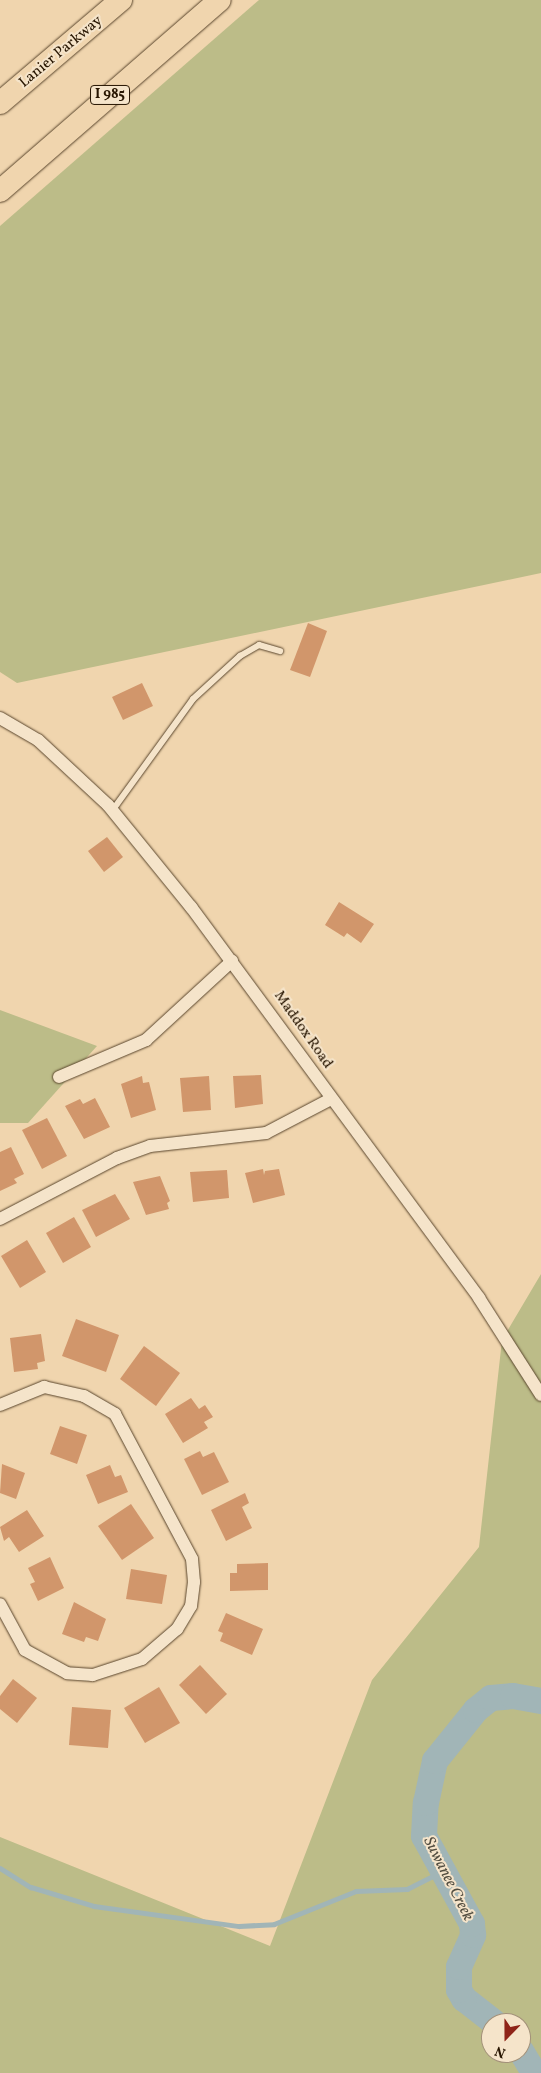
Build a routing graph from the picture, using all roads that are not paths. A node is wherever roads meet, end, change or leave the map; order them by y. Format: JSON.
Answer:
{"nodes":[{"id":1,"x":122,"y":0,"type":"edge"},
{"id":2,"x":220,"y":0,"type":"edge"},
{"id":3,"x":0,"y":103,"type":"edge"},
{"id":4,"x":0,"y":191,"type":"edge"},
{"id":5,"x":280,"y":651,"type":"dead end"},
{"id":6,"x":0,"y":718,"type":"edge"},
{"id":7,"x":112,"y":811,"type":"junction"},
{"id":8,"x":232,"y":961,"type":"junction"},
{"id":9,"x":59,"y":1077,"type":"dead end"},
{"id":10,"x":331,"y":1098,"type":"junction"},
{"id":11,"x":0,"y":1219,"type":"edge"},
{"id":12,"x":541,"y":1395,"type":"edge"},
{"id":13,"x":0,"y":1405,"type":"edge"},
{"id":14,"x":0,"y":1604,"type":"edge"}],
"edges":[{"from":1,"to":3,"type":"highway","name":"Lanier Parkway"},
{"from":2,"to":4,"type":"highway","number":"I 985"},
{"from":5,"to":7,"type":"lane"},
{"from":6,"to":7,"type":"street","name":"Maddox Road"},
{"from":7,"to":8,"type":"street","name":"Maddox Road"},
{"from":8,"to":9,"type":"street"},
{"from":8,"to":10,"type":"street","name":"Maddox Road"},
{"from":10,"to":11,"type":"street"},
{"from":10,"to":12,"type":"street","name":"Maddox Road"},
{"from":13,"to":14,"type":"street"}]}
